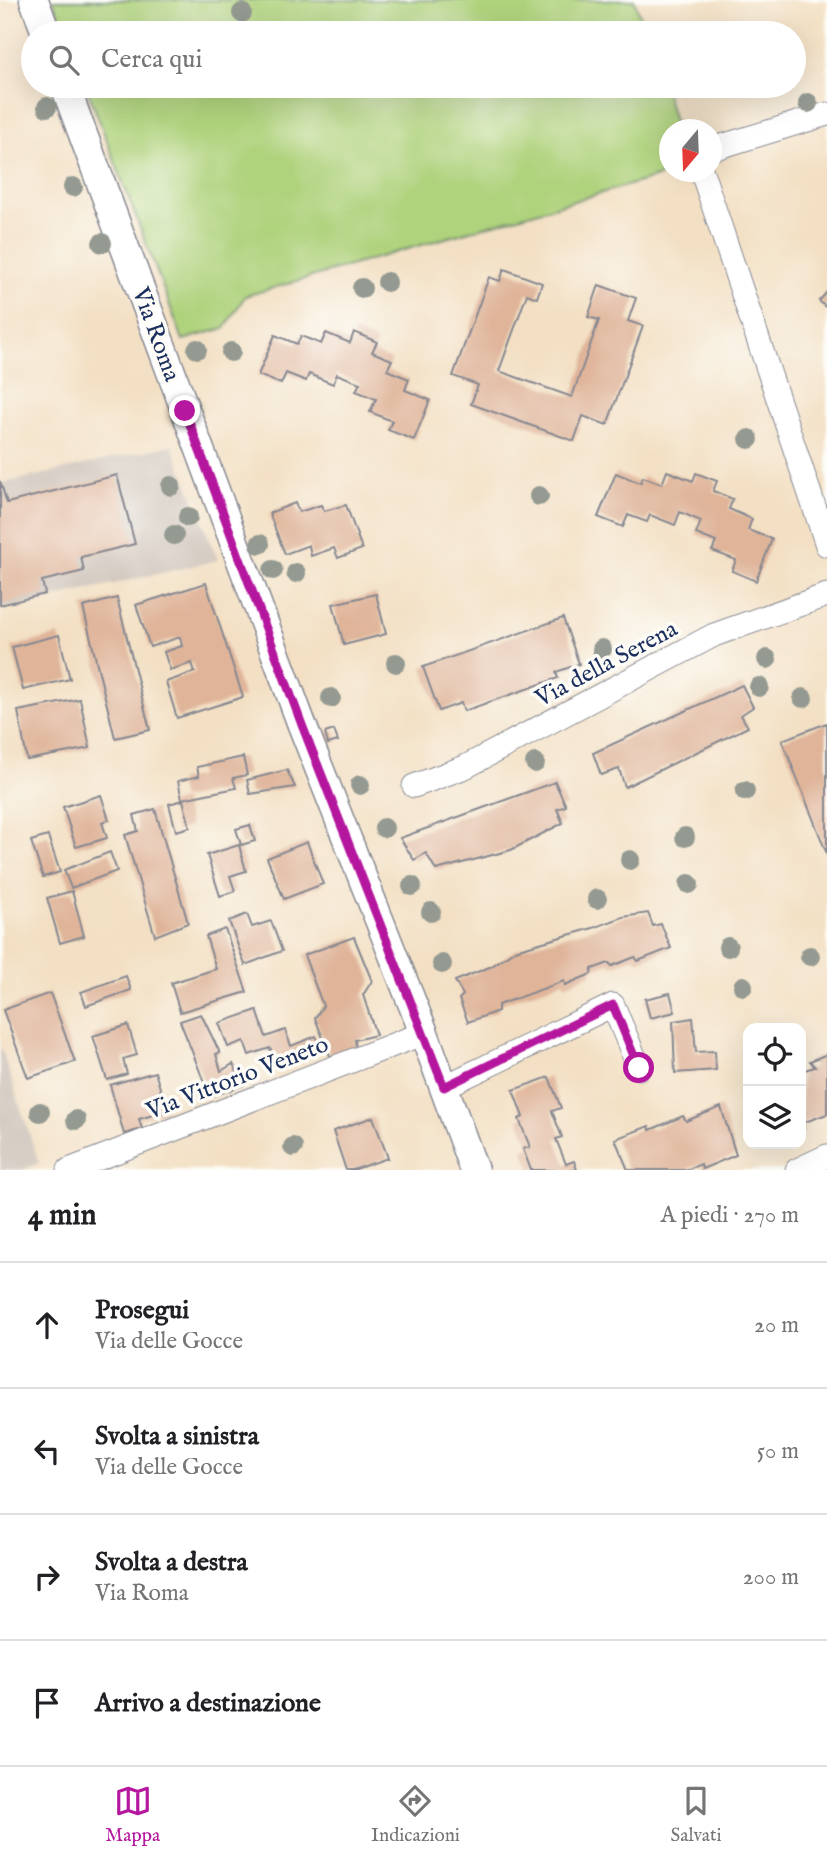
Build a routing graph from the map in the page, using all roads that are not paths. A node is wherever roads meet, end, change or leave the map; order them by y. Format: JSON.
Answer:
{"nodes":[{"id":1,"x":34,"y":0,"type":"edge"},
{"id":2,"x":42,"y":21,"type":"edge"},
{"id":3,"x":69,"y":98,"type":"edge"},
{"id":4,"x":827,"y":114,"type":"edge"},
{"id":5,"x":722,"y":146,"type":"edge"},
{"id":6,"x":705,"y":182,"type":"edge"},
{"id":7,"x":827,"y":545,"type":"edge"},
{"id":8,"x":827,"y":595,"type":"edge"},
{"id":9,"x":414,"y":786,"type":"dead end"},
{"id":10,"x":424,"y":1033,"type":"junction"},
{"id":11,"x":639,"y":1068,"type":"dead end"},
{"id":12,"x":444,"y":1087,"type":"junction"},
{"id":13,"x":827,"y":1156,"type":"edge"},
{"id":14,"x":69,"y":1170,"type":"edge"},
{"id":15,"x":474,"y":1170,"type":"edge"},
{"id":16,"x":797,"y":1170,"type":"edge"}],
"edges":[{"from":1,"to":2,"type":"street"},
{"from":3,"to":10,"type":"street","name":"Via Roma"},
{"from":4,"to":5,"type":"street"},
{"from":6,"to":7,"type":"street"},
{"from":8,"to":9,"type":"street","name":"Via della Serena"},
{"from":10,"to":12,"type":"street","name":"Via Roma"},
{"from":10,"to":14,"type":"street","name":"Via Vittorio Veneto"},
{"from":11,"to":12,"type":"street"},
{"from":12,"to":15,"type":"street","name":"Via Roma"},
{"from":13,"to":16,"type":"street"}]}
